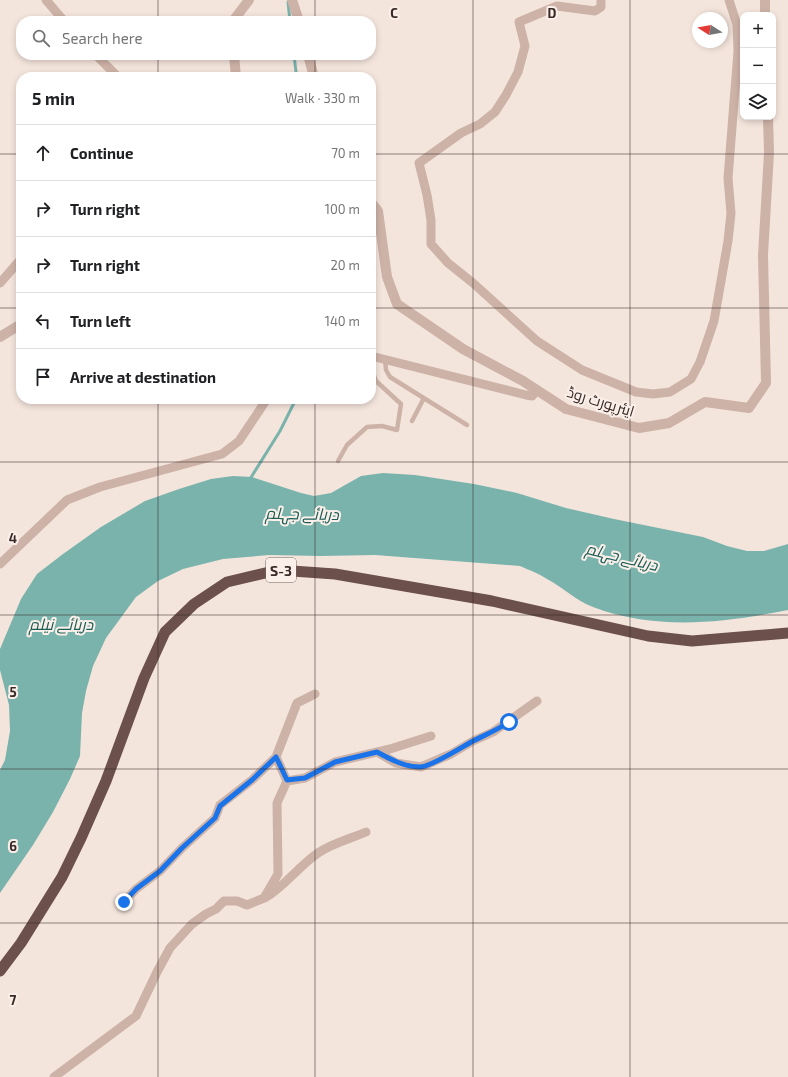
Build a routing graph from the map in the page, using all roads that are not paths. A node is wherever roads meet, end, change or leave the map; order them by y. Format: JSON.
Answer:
{"nodes":[{"id":1,"x":46,"y":0,"type":"edge"},
{"id":2,"x":249,"y":0,"type":"edge"},
{"id":3,"x":292,"y":0,"type":"edge"},
{"id":4,"x":601,"y":0,"type":"edge"},
{"id":5,"x":729,"y":0,"type":"edge"},
{"id":6,"x":765,"y":0,"type":"edge"},
{"id":7,"x":765,"y":12,"type":"edge"},
{"id":8,"x":60,"y":16,"type":"edge"},
{"id":9,"x":238,"y":16,"type":"edge"},
{"id":10,"x":297,"y":16,"type":"edge"},
{"id":11,"x":101,"y":60,"type":"edge"},
{"id":12,"x":234,"y":60,"type":"edge"},
{"id":13,"x":309,"y":60,"type":"edge"},
{"id":14,"x":113,"y":72,"type":"edge"},
{"id":15,"x":236,"y":72,"type":"edge"},
{"id":16,"x":313,"y":72,"type":"edge"},
{"id":17,"x":768,"y":120,"type":"edge"},
{"id":18,"x":376,"y":208,"type":"edge"},
{"id":19,"x":16,"y":265,"type":"edge"},
{"id":20,"x":0,"y":283,"type":"edge"},
{"id":21,"x":16,"y":327,"type":"edge"},
{"id":22,"x":0,"y":337,"type":"edge"},
{"id":23,"x":376,"y":357,"type":"edge"},
{"id":24,"x":385,"y":360,"type":"junction"},
{"id":25,"x":376,"y":381,"type":"edge"},
{"id":26,"x":537,"y":390,"type":"junction"},
{"id":27,"x":424,"y":398,"type":"junction"},
{"id":28,"x":264,"y":404,"type":"edge"},
{"id":29,"x":412,"y":421,"type":"dead end"},
{"id":30,"x":467,"y":425,"type":"dead end"},
{"id":31,"x":338,"y":461,"type":"dead end"},
{"id":32,"x":0,"y":564,"type":"edge"},
{"id":33,"x":788,"y":633,"type":"edge"},
{"id":34,"x":315,"y":694,"type":"dead end"},
{"id":35,"x":537,"y":700,"type":"dead end"},
{"id":36,"x":431,"y":736,"type":"dead end"},
{"id":37,"x":377,"y":752,"type":"junction"},
{"id":38,"x":276,"y":757,"type":"junction"},
{"id":39,"x":287,"y":780,"type":"junction"},
{"id":40,"x":366,"y":832,"type":"dead end"},
{"id":41,"x":264,"y":898,"type":"junction"},
{"id":42,"x":124,"y":902,"type":"dead end"},
{"id":43,"x":0,"y":971,"type":"edge"},
{"id":44,"x":54,"y":1077,"type":"edge"}],
"edges":[{"from":1,"to":8,"type":"street"},
{"from":2,"to":9,"type":"street"},
{"from":3,"to":10,"type":"street"},
{"from":4,"to":5,"type":"street"},
{"from":6,"to":7,"type":"street"},
{"from":11,"to":14,"type":"street"},
{"from":12,"to":15,"type":"street"},
{"from":13,"to":16,"type":"street"},
{"from":17,"to":26,"type":"street","name":"ایئرپورٹ روڈ"},
{"from":18,"to":26,"type":"street","name":"ایئرپورٹ روڈ"},
{"from":19,"to":20,"type":"street"},
{"from":21,"to":22,"type":"street"},
{"from":23,"to":24,"type":"street"},
{"from":24,"to":26,"type":"street"},
{"from":24,"to":27,"type":"lane"},
{"from":25,"to":31,"type":"lane"},
{"from":27,"to":29,"type":"lane"},
{"from":27,"to":30,"type":"lane"},
{"from":28,"to":32,"type":"street"},
{"from":33,"to":43,"type":"highway","number":"S-3"},
{"from":34,"to":38,"type":"street"},
{"from":35,"to":37,"type":"street"},
{"from":36,"to":37,"type":"street"},
{"from":37,"to":39,"type":"street"},
{"from":38,"to":39,"type":"street"},
{"from":38,"to":42,"type":"street"},
{"from":39,"to":41,"type":"street"},
{"from":40,"to":41,"type":"street"},
{"from":41,"to":44,"type":"street"}]}
